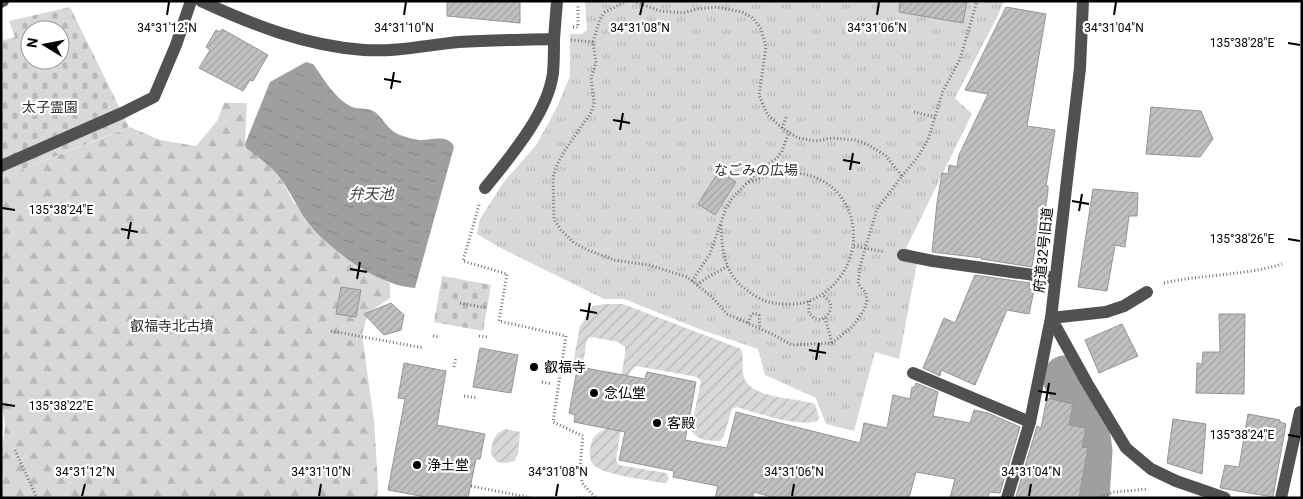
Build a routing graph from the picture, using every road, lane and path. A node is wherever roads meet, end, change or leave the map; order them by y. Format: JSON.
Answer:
{"nodes":[{"id":1,"x":191,"y":1,"type":"edge"},
{"id":2,"x":201,"y":1,"type":"edge"},
{"id":3,"x":557,"y":1,"type":"edge"},
{"id":4,"x":627,"y":1,"type":"edge"},
{"id":5,"x":632,"y":1,"type":"edge"},
{"id":6,"x":977,"y":1,"type":"edge"},
{"id":7,"x":1083,"y":1,"type":"edge"},
{"id":8,"x":554,"y":39,"type":"junction"},
{"id":9,"x":914,"y":112,"type":"dead end"},
{"id":10,"x":788,"y":115,"type":"dead end"},
{"id":11,"x":934,"y":117,"type":"junction"},
{"id":12,"x":782,"y":128,"type":"junction"},
{"id":13,"x":789,"y":132,"type":"junction"},
{"id":14,"x":1,"y":166,"type":"edge"},
{"id":15,"x":902,"y":176,"type":"junction"},
{"id":16,"x":746,"y":184,"type":"junction"},
{"id":17,"x":485,"y":188,"type":"joint"},
{"id":18,"x":721,"y":225,"type":"junction"},
{"id":19,"x":854,"y":246,"type":"junction"},
{"id":20,"x":865,"y":248,"type":"junction"},
{"id":21,"x":903,"y":255,"type":"dead end"},
{"id":22,"x":1282,"y":264,"type":"dead end"},
{"id":23,"x":728,"y":266,"type":"junction"},
{"id":24,"x":1055,"y":278,"type":"junction"},
{"id":25,"x":692,"y":281,"type":"junction"},
{"id":26,"x":1162,"y":284,"type":"dead end"},
{"id":27,"x":698,"y":285,"type":"junction"},
{"id":28,"x":1147,"y":292,"type":"dead end"},
{"id":29,"x":822,"y":295,"type":"junction"},
{"id":30,"x":809,"y":301,"type":"junction"},
{"id":31,"x":460,"y":303,"type":"dead end"},
{"id":32,"x":486,"y":308,"type":"dead end"},
{"id":33,"x":825,"y":318,"type":"junction"},
{"id":34,"x":1051,"y":318,"type":"junction"},
{"id":35,"x":748,"y":323,"type":"junction"},
{"id":36,"x":760,"y":328,"type":"junction"},
{"id":37,"x":331,"y":331,"type":"dead end"},
{"id":38,"x":433,"y":336,"type":"dead end"},
{"id":39,"x":478,"y":336,"type":"dead end"},
{"id":40,"x":487,"y":337,"type":"dead end"},
{"id":41,"x":440,"y":338,"type":"dead end"},
{"id":42,"x":832,"y":344,"type":"junction"},
{"id":43,"x":424,"y":348,"type":"dead end"},
{"id":44,"x":456,"y":357,"type":"dead end"},
{"id":45,"x":454,"y":366,"type":"dead end"},
{"id":46,"x":913,"y":373,"type":"dead end"},
{"id":47,"x":542,"y":382,"type":"dead end"},
{"id":48,"x":552,"y":384,"type":"dead end"},
{"id":49,"x":464,"y":396,"type":"dead end"},
{"id":50,"x":478,"y":398,"type":"dead end"},
{"id":51,"x":1300,"y":412,"type":"dead end"},
{"id":52,"x":1030,"y":422,"type":"junction"},
{"id":53,"x":15,"y":450,"type":"dead end"},
{"id":54,"x":1176,"y":481,"type":"junction"},
{"id":55,"x":470,"y":486,"type":"dead end"},
{"id":56,"x":596,"y":497,"type":"edge"},
{"id":57,"x":37,"y":498,"type":"edge"},
{"id":58,"x":532,"y":498,"type":"edge"},
{"id":59,"x":576,"y":498,"type":"edge"},
{"id":60,"x":1007,"y":498,"type":"edge"},
{"id":61,"x":1097,"y":498,"type":"edge"},
{"id":62,"x":1225,"y":498,"type":"edge"},
{"id":63,"x":1281,"y":498,"type":"edge"}],
"edges":[{"from":1,"to":14,"type":"street"},
{"from":2,"to":8,"type":"street"},
{"from":3,"to":8,"type":"street"},
{"from":4,"to":25,"type":"path"},
{"from":5,"to":12,"type":"path"},
{"from":6,"to":11,"type":"path"},
{"from":7,"to":24,"type":"street","name":"府道32号旧道"},
{"from":8,"to":17,"type":"street"},
{"from":9,"to":11,"type":"path"},
{"from":10,"to":12,"type":"path"},
{"from":11,"to":15,"type":"path"},
{"from":12,"to":13,"type":"path"},
{"from":13,"to":15,"type":"path"},
{"from":13,"to":16,"type":"path"},
{"from":15,"to":20,"type":"path"},
{"from":16,"to":18,"type":"path"},
{"from":16,"to":19,"type":"path"},
{"from":17,"to":56,"type":"path"},
{"from":18,"to":23,"type":"path"},
{"from":18,"to":25,"type":"path"},
{"from":19,"to":20,"type":"path"},
{"from":19,"to":29,"type":"path"},
{"from":20,"to":42,"type":"path"},
{"from":21,"to":24,"type":"street"},
{"from":22,"to":26,"type":"path"},
{"from":23,"to":27,"type":"path"},
{"from":23,"to":30,"type":"path"},
{"from":24,"to":34,"type":"street","name":"府道32号旧道"},
{"from":25,"to":27,"type":"path"},
{"from":27,"to":35,"type":"path"},
{"from":28,"to":34,"type":"street"},
{"from":29,"to":30,"type":"path"},
{"from":29,"to":33,"type":"path"},
{"from":30,"to":33,"type":"path"},
{"from":31,"to":32,"type":"path"},
{"from":33,"to":42,"type":"path"},
{"from":34,"to":52,"type":"street","name":"府道32号旧道"},
{"from":34,"to":54,"type":"street"},
{"from":35,"to":36,"type":"path"},
{"from":35,"to":36,"type":"path"},
{"from":36,"to":42,"type":"path"},
{"from":37,"to":43,"type":"path"},
{"from":38,"to":41,"type":"path"},
{"from":39,"to":40,"type":"path"},
{"from":44,"to":45,"type":"path"},
{"from":46,"to":52,"type":"street"},
{"from":47,"to":48,"type":"path"},
{"from":49,"to":50,"type":"path"},
{"from":51,"to":63,"type":"street"},
{"from":52,"to":60,"type":"street","name":"府道32号旧道"},
{"from":53,"to":57,"type":"path"},
{"from":54,"to":61,"type":"path"},
{"from":54,"to":62,"type":"street"},
{"from":55,"to":58,"type":"path"},
{"from":56,"to":59,"type":"path"}]}
